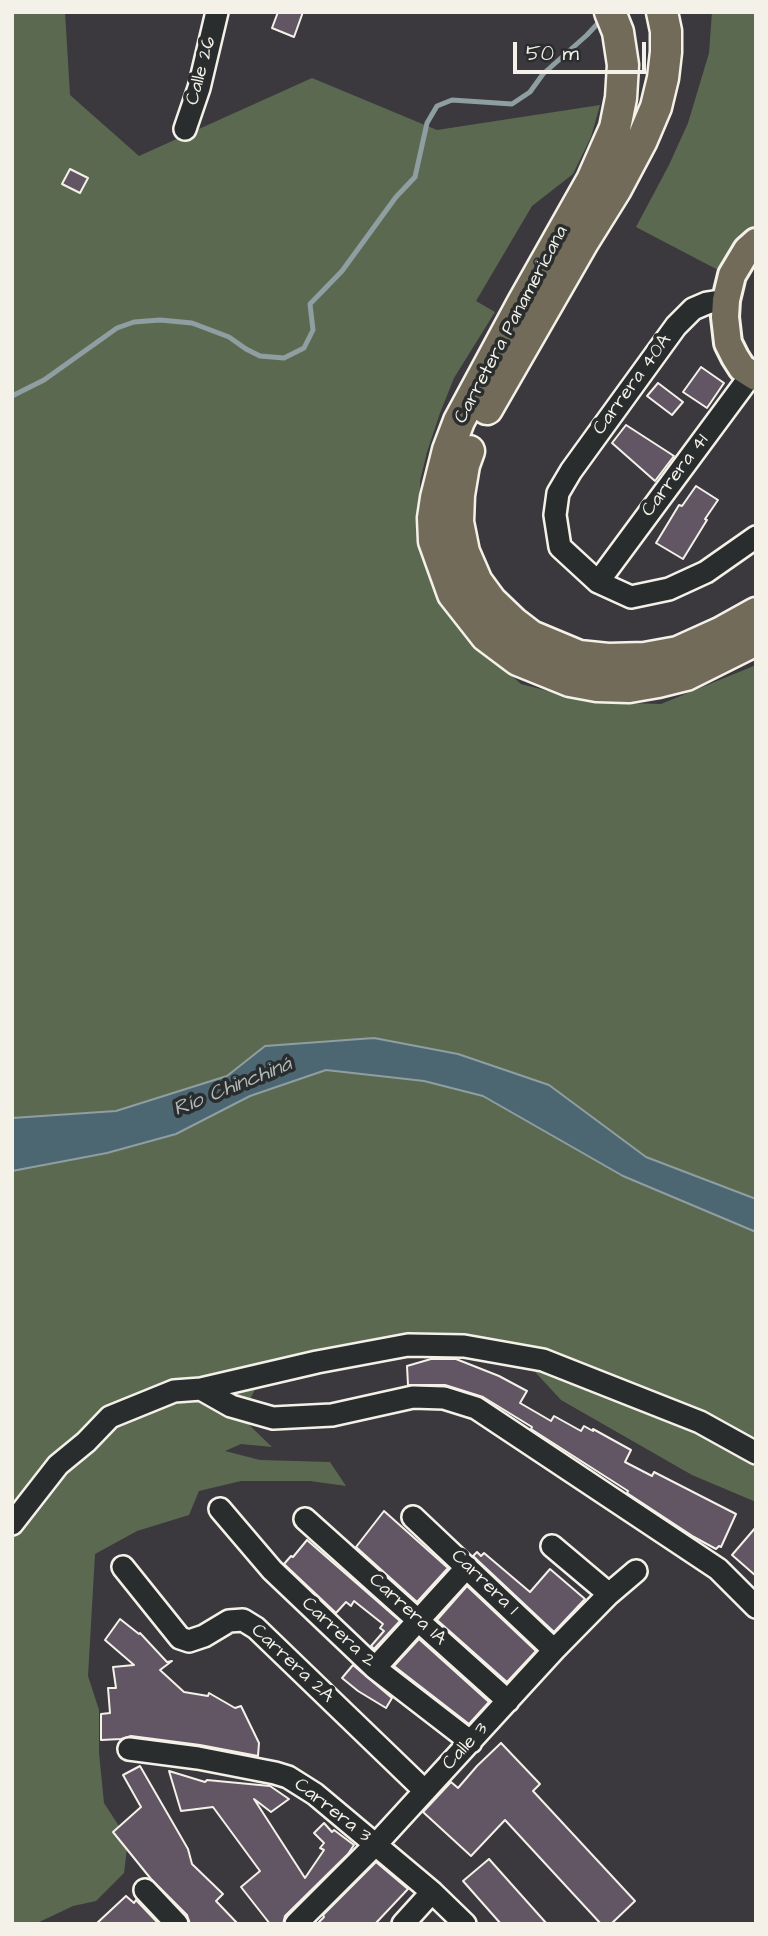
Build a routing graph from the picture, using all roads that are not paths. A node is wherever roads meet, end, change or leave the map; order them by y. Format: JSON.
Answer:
{"nodes":[{"id":1,"x":217,"y":12,"type":"edge"},
{"id":2,"x":610,"y":12,"type":"edge"},
{"id":3,"x":662,"y":12,"type":"edge"},
{"id":4,"x":185,"y":129,"type":"dead end"},
{"id":5,"x":756,"y":242,"type":"edge"},
{"id":6,"x":756,"y":266,"type":"edge"},
{"id":7,"x":726,"y":300,"type":"junction"},
{"id":8,"x":754,"y":370,"type":"edge"},
{"id":9,"x":756,"y":537,"type":"edge"},
{"id":10,"x":598,"y":582,"type":"junction"},
{"id":11,"x":756,"y":612,"type":"edge"},
{"id":12,"x":756,"y":640,"type":"edge"},
{"id":13,"x":201,"y":1389,"type":"junction"},
{"id":14,"x":756,"y":1453,"type":"edge"},
{"id":15,"x":220,"y":1509,"type":"dead end"},
{"id":16,"x":413,"y":1517,"type":"dead end"},
{"id":17,"x":304,"y":1519,"type":"dead end"},
{"id":18,"x":12,"y":1524,"type":"edge"},
{"id":19,"x":552,"y":1546,"type":"dead end"},
{"id":20,"x":123,"y":1567,"type":"dead end"},
{"id":21,"x":467,"y":1567,"type":"junction"},
{"id":22,"x":636,"y":1571,"type":"dead end"},
{"id":23,"x":610,"y":1594,"type":"junction"},
{"id":24,"x":756,"y":1606,"type":"edge"},
{"id":25,"x":418,"y":1620,"type":"junction"},
{"id":26,"x":554,"y":1650,"type":"junction"},
{"id":27,"x":375,"y":1668,"type":"junction"},
{"id":28,"x":508,"y":1701,"type":"junction"},
{"id":29,"x":471,"y":1742,"type":"junction"},
{"id":30,"x":129,"y":1749,"type":"dead end"},
{"id":31,"x":425,"y":1791,"type":"junction"},
{"id":32,"x":375,"y":1845,"type":"junction"},
{"id":33,"x":145,"y":1890,"type":"dead end"},
{"id":34,"x":432,"y":1892,"type":"junction"},
{"id":35,"x":177,"y":1924,"type":"edge"},
{"id":36,"x":296,"y":1924,"type":"edge"},
{"id":37,"x":403,"y":1924,"type":"edge"},
{"id":38,"x":465,"y":1924,"type":"edge"}],
"edges":[{"from":1,"to":4,"type":"street","name":"Calle 26"},
{"from":2,"to":12,"type":"highway","name":"Carretera Panamericana"},
{"from":3,"to":11,"type":"highway","name":"Carretera Panamericana"},
{"from":5,"to":7,"type":"main road"},
{"from":6,"to":8,"type":"main road"},
{"from":7,"to":8,"type":"main road"},
{"from":7,"to":10,"type":"street","name":"Carrera 40A"},
{"from":8,"to":10,"type":"street","name":"Carrera 41"},
{"from":9,"to":10,"type":"street"},
{"from":13,"to":14,"type":"street"},
{"from":13,"to":18,"type":"street"},
{"from":13,"to":24,"type":"street"},
{"from":15,"to":27,"type":"street","name":"Carrera 2"},
{"from":16,"to":21,"type":"street","name":"Carrera 1"},
{"from":17,"to":25,"type":"street","name":"Carrera 1A"},
{"from":19,"to":23,"type":"street"},
{"from":20,"to":31,"type":"street","name":"Carrera 2A"},
{"from":21,"to":25,"type":"street"},
{"from":21,"to":26,"type":"street","name":"Carrera 1"},
{"from":22,"to":23,"type":"street","name":"Calle 3"},
{"from":23,"to":26,"type":"street","name":"Calle 3"},
{"from":25,"to":27,"type":"street"},
{"from":25,"to":28,"type":"street","name":"Carrera 1A"},
{"from":26,"to":28,"type":"street","name":"Calle 3"},
{"from":27,"to":29,"type":"street","name":"Carrera 2"},
{"from":28,"to":29,"type":"street","name":"Calle 3"},
{"from":29,"to":31,"type":"street","name":"Calle 3"},
{"from":30,"to":32,"type":"street","name":"Carrera 3"},
{"from":31,"to":32,"type":"street","name":"Calle 3"},
{"from":32,"to":34,"type":"street","name":"Carrera 3"},
{"from":32,"to":36,"type":"street","name":"Calle 3"},
{"from":33,"to":35,"type":"street"},
{"from":34,"to":37,"type":"street"},
{"from":34,"to":38,"type":"street","name":"Carrera 3"}]}
